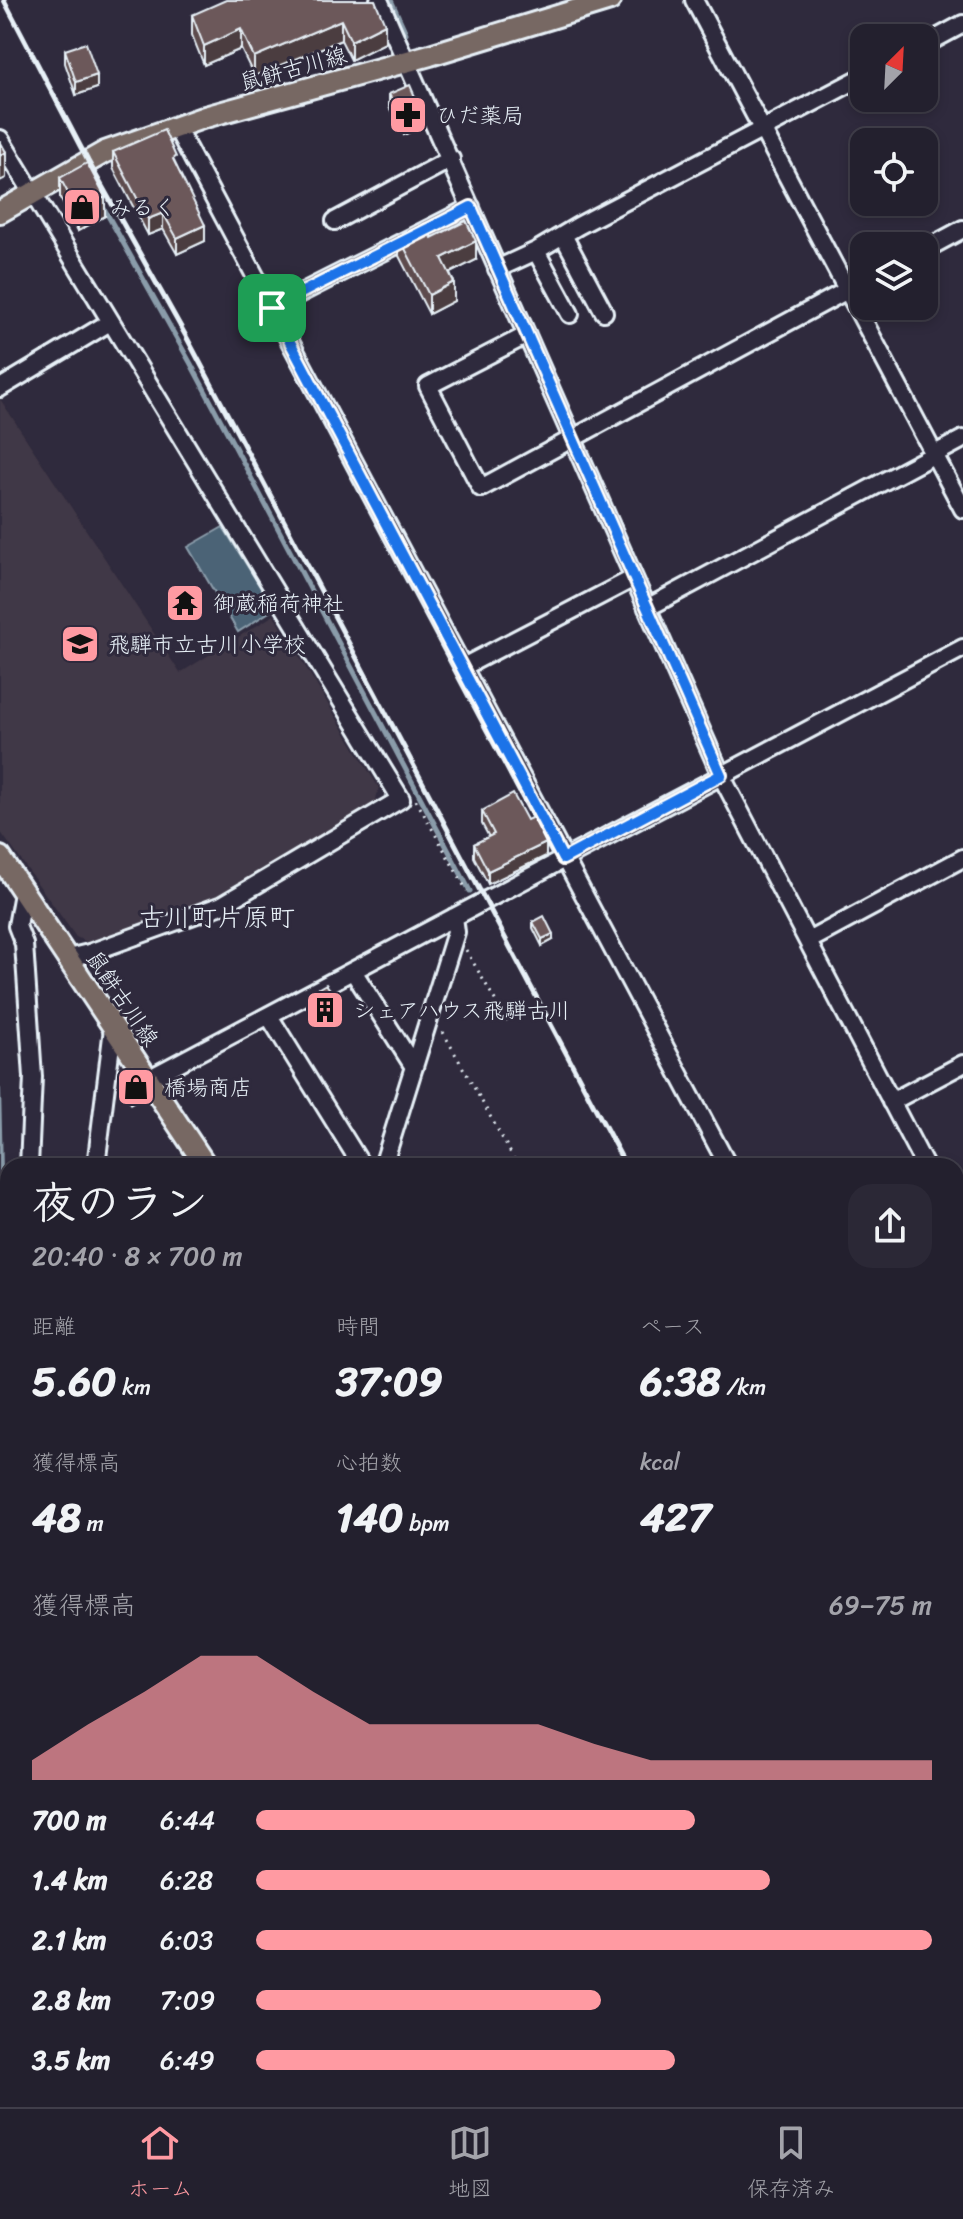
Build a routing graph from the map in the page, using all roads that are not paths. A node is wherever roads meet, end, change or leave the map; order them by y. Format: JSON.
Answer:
{"nodes":[{"id":1,"x":379,"y":0,"type":"edge"},
{"id":2,"x":610,"y":0,"type":"edge"},
{"id":3,"x":694,"y":0,"type":"edge"},
{"id":4,"x":963,"y":24,"type":"edge"},
{"id":5,"x":938,"y":37,"type":"edge"},
{"id":6,"x":407,"y":60,"type":"junction"},
{"id":7,"x":850,"y":83,"type":"edge"},
{"id":8,"x":176,"y":127,"type":"junction"},
{"id":9,"x":763,"y":129,"type":"junction"},
{"id":10,"x":0,"y":139,"type":"edge"},
{"id":11,"x":451,"y":159,"type":"junction"},
{"id":12,"x":31,"y":192,"type":"junction"},
{"id":13,"x":471,"y":207,"type":"junction"},
{"id":14,"x":0,"y":212,"type":"edge"},
{"id":15,"x":335,"y":221,"type":"dead end"},
{"id":16,"x":963,"y":229,"type":"edge"},
{"id":17,"x":563,"y":235,"type":"junction"},
{"id":18,"x":938,"y":242,"type":"edge"},
{"id":19,"x":536,"y":251,"type":"junction"},
{"id":20,"x":497,"y":269,"type":"junction"},
{"id":21,"x":850,"y":288,"type":"edge"},
{"id":22,"x":847,"y":290,"type":"junction"},
{"id":23,"x":272,"y":308,"type":"junction"},
{"id":24,"x":604,"y":312,"type":"dead end"},
{"id":25,"x":570,"y":314,"type":"dead end"},
{"id":26,"x":110,"y":322,"type":"junction"},
{"id":27,"x":527,"y":335,"type":"junction"},
{"id":28,"x":0,"y":388,"type":"edge"},
{"id":29,"x":572,"y":438,"type":"junction"},
{"id":30,"x":963,"y":439,"type":"edge"},
{"id":31,"x":934,"y":453,"type":"junction"},
{"id":32,"x":963,"y":509,"type":"edge"},
{"id":33,"x":634,"y":578,"type":"junction"},
{"id":34,"x":647,"y":608,"type":"junction"},
{"id":35,"x":963,"y":648,"type":"edge"},
{"id":36,"x":463,"y":667,"type":"junction"},
{"id":37,"x":721,"y":775,"type":"junction"},
{"id":38,"x":0,"y":857,"type":"edge"},
{"id":39,"x":963,"y":858,"type":"edge"},
{"id":40,"x":563,"y":859,"type":"junction"},
{"id":41,"x":23,"y":893,"type":"junction"},
{"id":42,"x":455,"y":924,"type":"junction"},
{"id":43,"x":808,"y":941,"type":"junction"},
{"id":44,"x":68,"y":958,"type":"junction"},
{"id":45,"x":353,"y":971,"type":"junction"},
{"id":46,"x":269,"y":1016,"type":"junction"},
{"id":47,"x":113,"y":1028,"type":"junction"},
{"id":48,"x":963,"y":1064,"type":"edge"},
{"id":49,"x":414,"y":1067,"type":"junction"},
{"id":50,"x":148,"y":1079,"type":"junction"},
{"id":51,"x":891,"y":1102,"type":"junction"},
{"id":52,"x":29,"y":1158,"type":"edge"},
{"id":53,"x":97,"y":1158,"type":"edge"},
{"id":54,"x":196,"y":1158,"type":"edge"},
{"id":55,"x":357,"y":1158,"type":"edge"},
{"id":56,"x":386,"y":1158,"type":"edge"},
{"id":57,"x":724,"y":1158,"type":"edge"},
{"id":58,"x":921,"y":1158,"type":"edge"}],
"edges":[{"from":1,"to":6,"type":"street"},
{"from":2,"to":6,"type":"main road","name":"鼠餅古川線"},
{"from":3,"to":9,"type":"street"},
{"from":4,"to":5,"type":"street"},
{"from":6,"to":8,"type":"main road","name":"鼠餅古川線"},
{"from":6,"to":11,"type":"street"},
{"from":7,"to":9,"type":"street"},
{"from":8,"to":12,"type":"main road","name":"鼠餅古川線"},
{"from":8,"to":23,"type":"street"},
{"from":9,"to":17,"type":"street"},
{"from":9,"to":22,"type":"street"},
{"from":10,"to":12,"type":"street"},
{"from":11,"to":13,"type":"street"},
{"from":11,"to":15,"type":"street"},
{"from":12,"to":14,"type":"main road","name":"鼠餅古川線"},
{"from":12,"to":26,"type":"street"},
{"from":13,"to":20,"type":"street"},
{"from":13,"to":23,"type":"street"},
{"from":16,"to":18,"type":"street"},
{"from":17,"to":19,"type":"street"},
{"from":17,"to":24,"type":"street"},
{"from":19,"to":20,"type":"street"},
{"from":19,"to":25,"type":"street"},
{"from":20,"to":27,"type":"street"},
{"from":21,"to":22,"type":"street"},
{"from":22,"to":29,"type":"street"},
{"from":22,"to":31,"type":"street"},
{"from":23,"to":36,"type":"street"},
{"from":26,"to":28,"type":"street"},
{"from":26,"to":44,"type":"street"},
{"from":27,"to":29,"type":"street"},
{"from":27,"to":29,"type":"street"},
{"from":29,"to":33,"type":"street"},
{"from":30,"to":31,"type":"street"},
{"from":31,"to":32,"type":"street"},
{"from":31,"to":34,"type":"street"},
{"from":33,"to":34,"type":"street"},
{"from":33,"to":36,"type":"street"},
{"from":34,"to":37,"type":"street"},
{"from":35,"to":37,"type":"street"},
{"from":36,"to":40,"type":"street"},
{"from":37,"to":40,"type":"street"},
{"from":37,"to":43,"type":"street"},
{"from":38,"to":41,"type":"main road","name":"鼠餅古川線"},
{"from":39,"to":43,"type":"street"},
{"from":40,"to":42,"type":"street"},
{"from":40,"to":57,"type":"street"},
{"from":41,"to":44,"type":"main road","name":"鼠餅古川線"},
{"from":41,"to":52,"type":"street"},
{"from":42,"to":45,"type":"street"},
{"from":42,"to":49,"type":"street"},
{"from":43,"to":51,"type":"street"},
{"from":44,"to":47,"type":"main road","name":"鼠餅古川線"},
{"from":45,"to":46,"type":"street"},
{"from":45,"to":49,"type":"street"},
{"from":46,"to":50,"type":"street"},
{"from":46,"to":55,"type":"street"},
{"from":47,"to":50,"type":"main road","name":"鼠餅古川線"},
{"from":47,"to":53,"type":"street"},
{"from":48,"to":51,"type":"street"},
{"from":49,"to":56,"type":"street"},
{"from":50,"to":54,"type":"main road","name":"鼠餅古川線"},
{"from":51,"to":58,"type":"street"}]}
